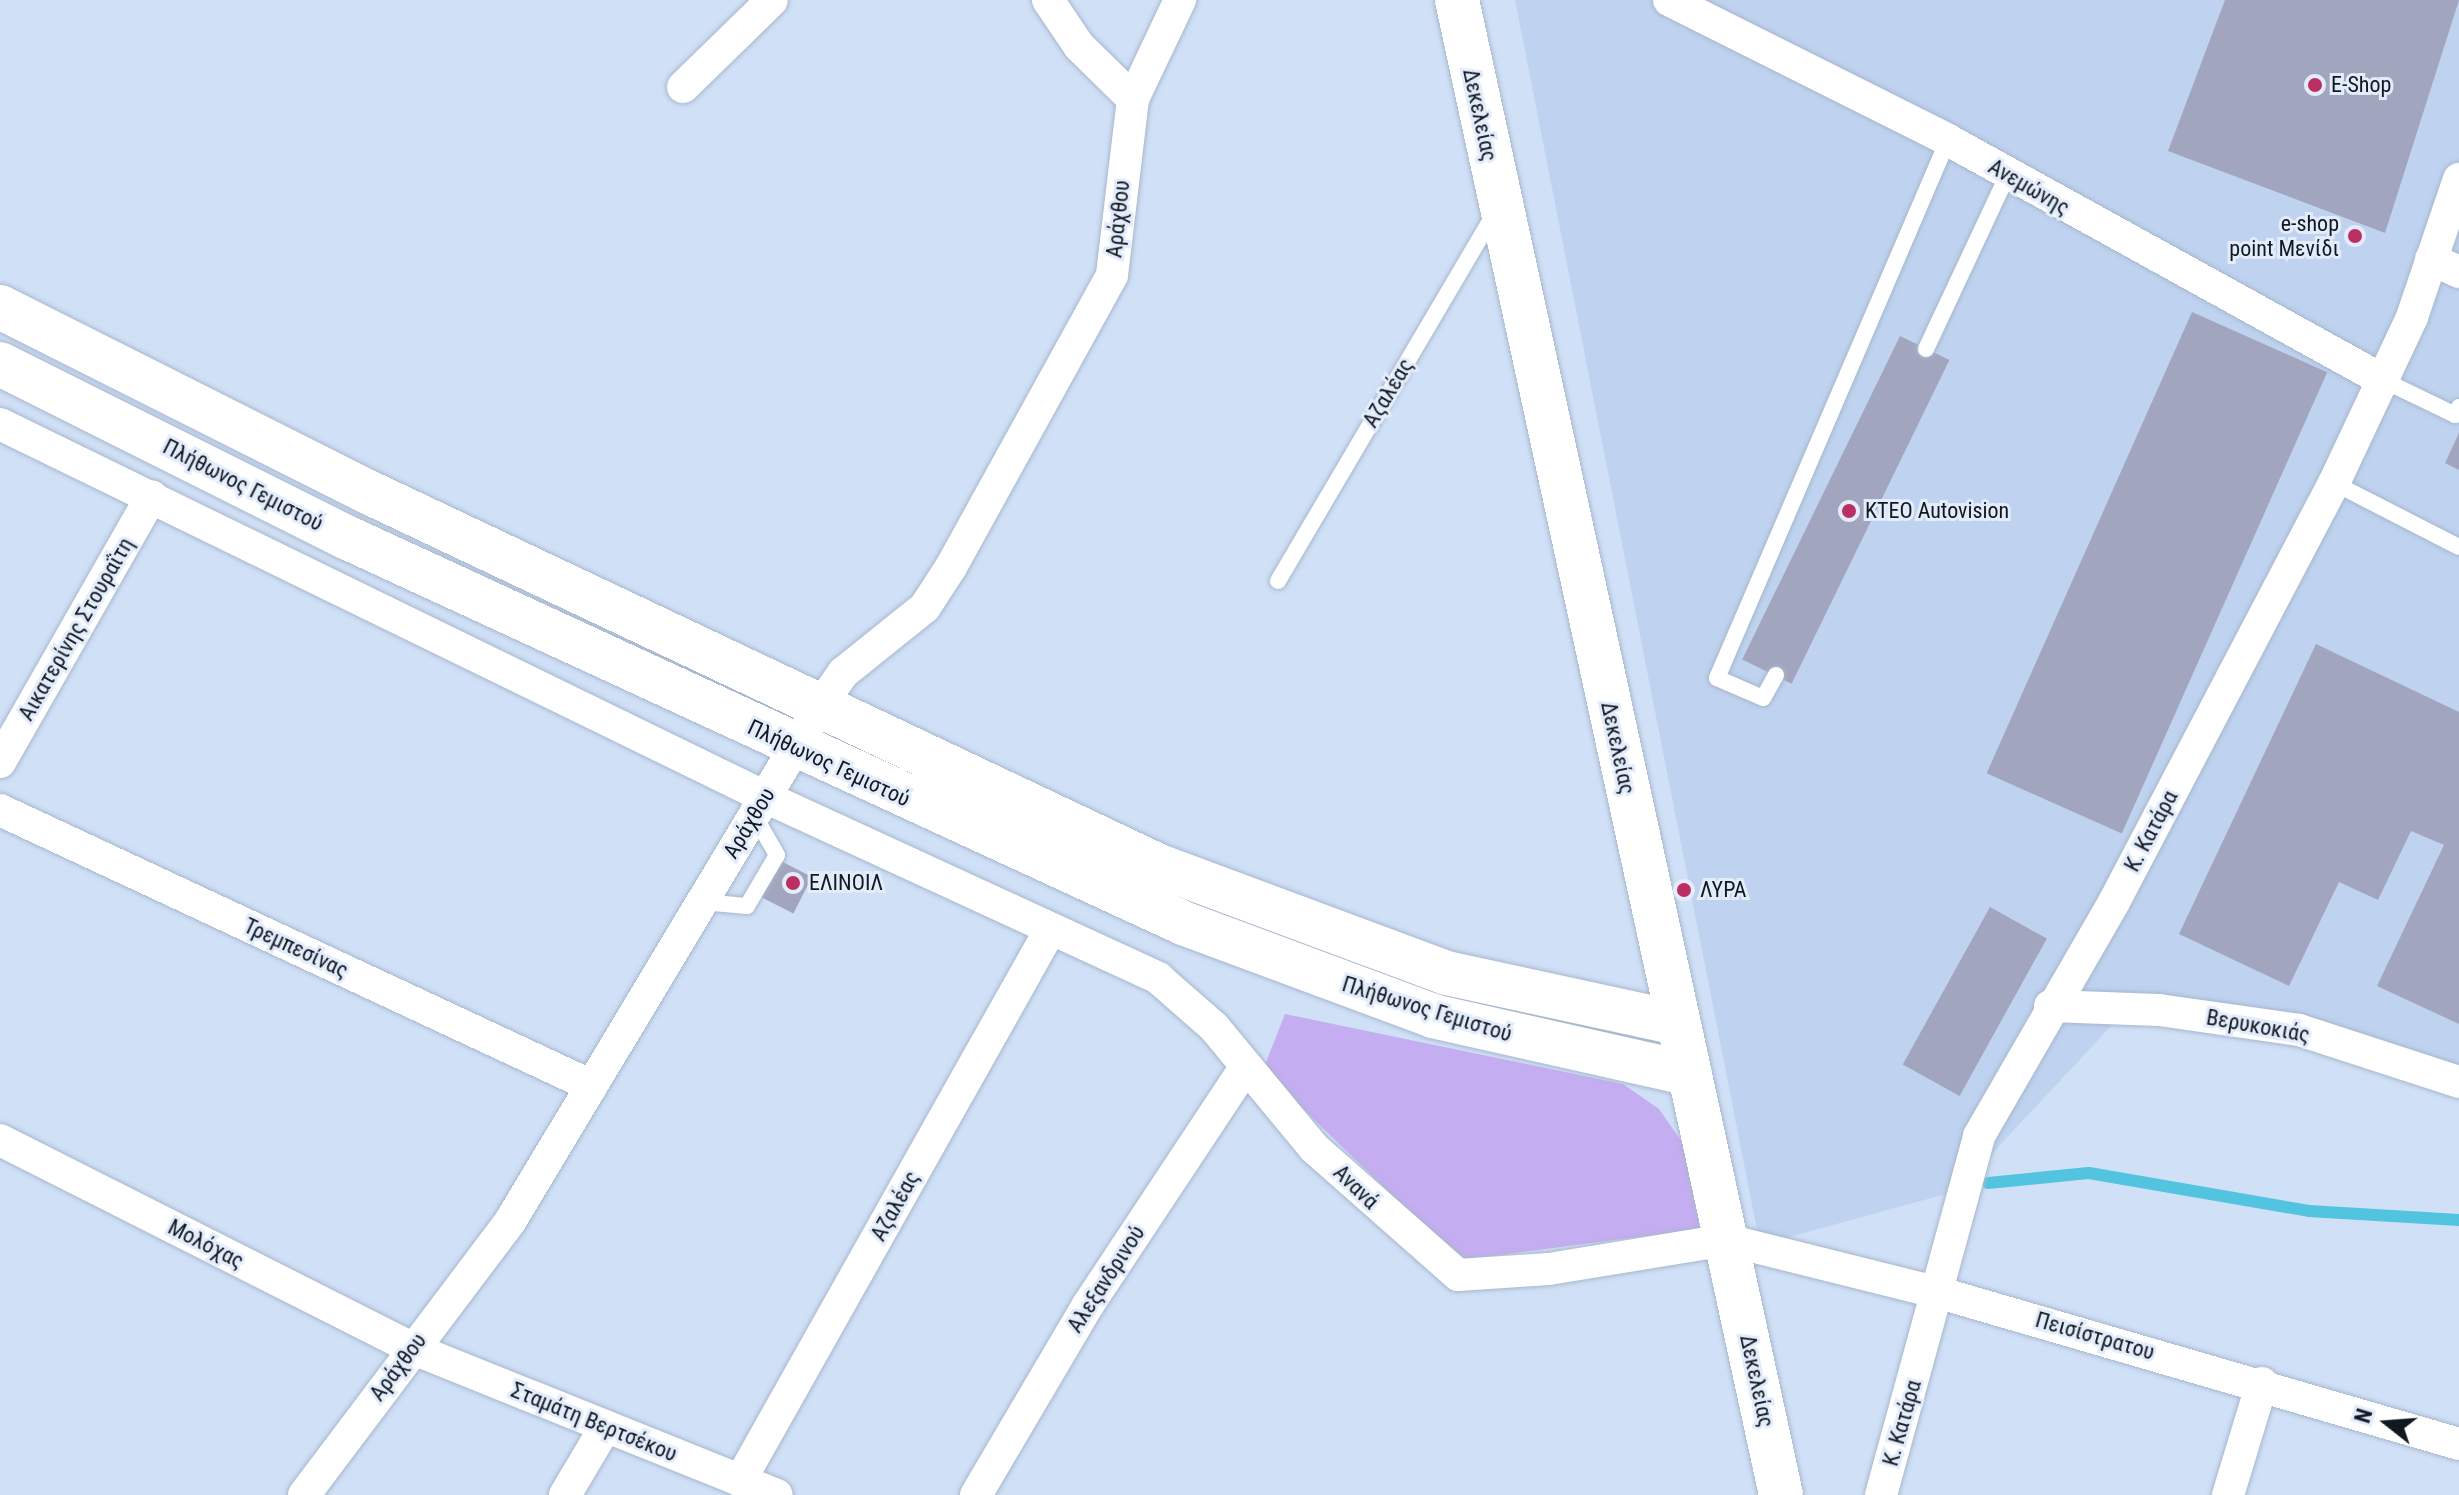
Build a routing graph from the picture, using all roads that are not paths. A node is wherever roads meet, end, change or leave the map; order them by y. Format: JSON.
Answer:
{"nodes":[{"id":1,"x":772,"y":0,"type":"edge"},
{"id":2,"x":1048,"y":0,"type":"edge"},
{"id":3,"x":1180,"y":0,"type":"edge"},
{"id":4,"x":1457,"y":0,"type":"edge"},
{"id":5,"x":1669,"y":0,"type":"edge"},
{"id":6,"x":683,"y":87,"type":"dead end"},
{"id":7,"x":1133,"y":99,"type":"junction"},
{"id":8,"x":1948,"y":140,"type":"junction"},
{"id":9,"x":2007,"y":176,"type":"junction"},
{"id":10,"x":2459,"y":179,"type":"edge"},
{"id":11,"x":1499,"y":206,"type":"junction"},
{"id":12,"x":2445,"y":266,"type":"edge"},
{"id":13,"x":0,"y":307,"type":"edge"},
{"id":14,"x":1926,"y":349,"type":"dead end"},
{"id":15,"x":0,"y":364,"type":"edge"},
{"id":16,"x":2385,"y":381,"type":"junction"},
{"id":17,"x":2459,"y":407,"type":"edge"},
{"id":18,"x":0,"y":424,"type":"edge"},
{"id":19,"x":2334,"y":483,"type":"junction"},
{"id":20,"x":152,"y":496,"type":"junction"},
{"id":21,"x":2459,"y":547,"type":"edge"},
{"id":22,"x":1278,"y":581,"type":"dead end"},
{"id":23,"x":1776,"y":675,"type":"dead end"},
{"id":24,"x":818,"y":709,"type":"junction"},
{"id":25,"x":795,"y":747,"type":"junction"},
{"id":26,"x":0,"y":762,"type":"edge"},
{"id":27,"x":760,"y":806,"type":"junction"},
{"id":28,"x":0,"y":810,"type":"edge"},
{"id":29,"x":1049,"y":932,"type":"junction"},
{"id":30,"x":2050,"y":1006,"type":"junction"},
{"id":31,"x":1678,"y":1023,"type":"junction"},
{"id":32,"x":1245,"y":1068,"type":"junction"},
{"id":33,"x":1690,"y":1074,"type":"junction"},
{"id":34,"x":2459,"y":1082,"type":"edge"},
{"id":35,"x":592,"y":1086,"type":"junction"},
{"id":36,"x":0,"y":1140,"type":"edge"},
{"id":37,"x":1727,"y":1240,"type":"junction"},
{"id":38,"x":1940,"y":1293,"type":"junction"},
{"id":39,"x":411,"y":1348,"type":"junction"},
{"id":40,"x":2262,"y":1383,"type":"junction"},
{"id":41,"x":606,"y":1426,"type":"junction"},
{"id":42,"x":2459,"y":1444,"type":"edge"},
{"id":43,"x":740,"y":1481,"type":"junction"},
{"id":44,"x":304,"y":1495,"type":"edge"},
{"id":45,"x":565,"y":1495,"type":"edge"},
{"id":46,"x":777,"y":1495,"type":"edge"},
{"id":47,"x":976,"y":1495,"type":"edge"},
{"id":48,"x":1781,"y":1495,"type":"edge"},
{"id":49,"x":1881,"y":1495,"type":"edge"},
{"id":50,"x":2228,"y":1495,"type":"edge"}],
"edges":[{"from":1,"to":6,"type":"street"},
{"from":2,"to":7,"type":"street"},
{"from":3,"to":7,"type":"street","name":"Αράχθου"},
{"from":4,"to":11,"type":"street","name":"Δεκελείας"},
{"from":5,"to":8,"type":"street","name":"Ανεμώνης"},
{"from":7,"to":24,"type":"street","name":"Αράχθου"},
{"from":8,"to":9,"type":"street","name":"Ανεμώνης"},
{"from":8,"to":23,"type":"lane"},
{"from":9,"to":14,"type":"lane"},
{"from":9,"to":16,"type":"street","name":"Ανεμώνης"},
{"from":10,"to":12,"type":"street","name":"Κ. Κατάρα"},
{"from":11,"to":22,"type":"lane","name":"Αζαλέας"},
{"from":11,"to":31,"type":"street","name":"Δεκελείας"},
{"from":12,"to":16,"type":"street","name":"Κ. Κατάρα"},
{"from":13,"to":24,"type":"street","name":"Πλήθωνος Γεμιστού"},
{"from":15,"to":25,"type":"street","name":"Πλήθωνος Γεμιστού"},
{"from":16,"to":17,"type":"lane"},
{"from":16,"to":19,"type":"street","name":"Κ. Κατάρα"},
{"from":18,"to":20,"type":"street"},
{"from":19,"to":21,"type":"lane"},
{"from":19,"to":30,"type":"street","name":"Κ. Κατάρα"},
{"from":20,"to":26,"type":"street","name":"Αικατερίνης Στουραΐτη"},
{"from":20,"to":27,"type":"street"},
{"from":24,"to":25,"type":"street","name":"Αράχθου"},
{"from":24,"to":31,"type":"street","name":"Πλήθωνος Γεμιστού"},
{"from":25,"to":27,"type":"street","name":"Αράχθου"},
{"from":25,"to":33,"type":"street","name":"Πλήθωνος Γεμιστού"},
{"from":27,"to":29,"type":"street"},
{"from":27,"to":35,"type":"street","name":"Αράχθου"},
{"from":28,"to":35,"type":"street","name":"Τρεμπεσίνας"},
{"from":29,"to":32,"type":"street","name":"Ανανά"},
{"from":29,"to":43,"type":"street","name":"Αζαλέας"},
{"from":30,"to":34,"type":"street","name":"Βερυκοκιάς"},
{"from":30,"to":38,"type":"street","name":"Κ. Κατάρα"},
{"from":31,"to":33,"type":"street","name":"Δεκελείας"},
{"from":32,"to":37,"type":"street","name":"Ανανά"},
{"from":32,"to":47,"type":"street","name":"Αλεξανδρινού"},
{"from":33,"to":37,"type":"street","name":"Δεκελείας"},
{"from":35,"to":39,"type":"street","name":"Αράχθου"},
{"from":36,"to":39,"type":"street","name":"Μολόχας"},
{"from":37,"to":38,"type":"street","name":"Πεισίστρατου"},
{"from":37,"to":48,"type":"street","name":"Δεκελείας"},
{"from":38,"to":40,"type":"street","name":"Πεισίστρατου"},
{"from":38,"to":49,"type":"street","name":"Κ. Κατάρα"},
{"from":39,"to":41,"type":"street","name":"Σταμάτη Βερτσέκου"},
{"from":39,"to":44,"type":"street","name":"Αράχθου"},
{"from":40,"to":42,"type":"street","name":"Πεισίστρατου"},
{"from":40,"to":50,"type":"street"},
{"from":41,"to":43,"type":"street","name":"Σταμάτη Βερτσέκου"},
{"from":41,"to":45,"type":"street"},
{"from":43,"to":46,"type":"street","name":"Σταμάτη Βερτσέκου"}]}
